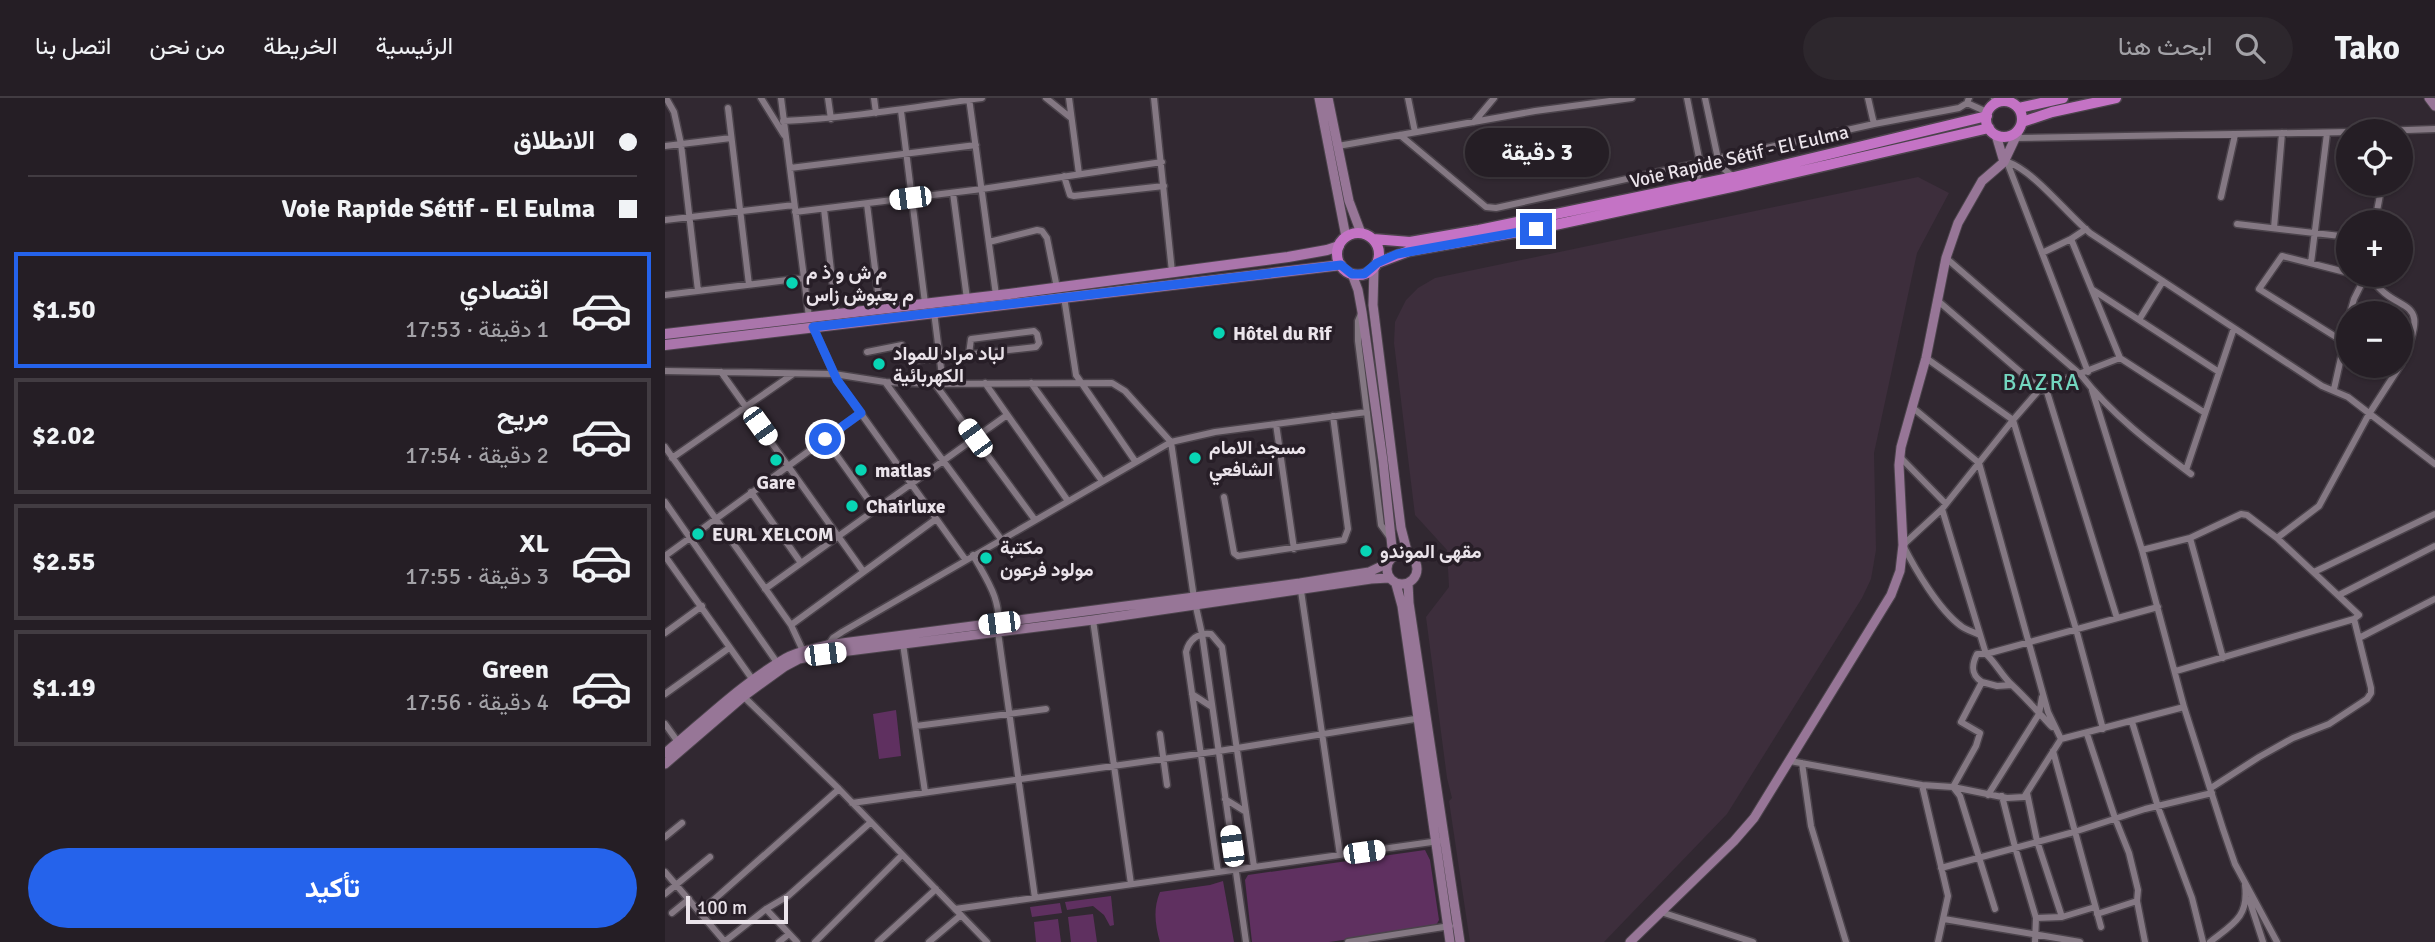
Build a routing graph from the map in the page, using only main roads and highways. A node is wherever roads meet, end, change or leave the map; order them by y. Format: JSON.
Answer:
{"nodes":[{"id":1,"x":2063,"y":98,"type":"edge"},
{"id":2,"x":2116,"y":98,"type":"edge"},
{"id":3,"x":1997,"y":99,"type":"edge"},
{"id":4,"x":2019,"y":108,"type":"junction"},
{"id":5,"x":1987,"y":114,"type":"junction"},
{"id":6,"x":2019,"y":130,"type":"junction"},
{"id":7,"x":1992,"y":132,"type":"junction"},
{"id":8,"x":1373,"y":239,"type":"junction"},
{"id":9,"x":1342,"y":242,"type":"junction"},
{"id":10,"x":1341,"y":265,"type":"junction"},
{"id":11,"x":1376,"y":265,"type":"junction"},
{"id":12,"x":811,"y":322,"type":"junction"},
{"id":13,"x":665,"y":334,"type":"edge"},
{"id":14,"x":665,"y":345,"type":"edge"}],
"edges":[{"from":1,"to":4,"type":"highway"},
{"from":2,"to":6,"type":"highway"},
{"from":3,"to":4,"type":"highway"},
{"from":3,"to":5,"type":"highway"},
{"from":4,"to":6,"type":"highway"},
{"from":5,"to":7,"type":"highway"},
{"from":5,"to":8,"type":"highway","name":"Voie Rapide Sétif - El Eulma"},
{"from":6,"to":7,"type":"highway"},
{"from":7,"to":11,"type":"highway","name":"Voie Rapide Sétif - El Eulma"},
{"from":8,"to":9,"type":"highway"},
{"from":8,"to":11,"type":"highway"},
{"from":9,"to":10,"type":"highway"},
{"from":9,"to":12,"type":"main road"},
{"from":10,"to":11,"type":"highway"},
{"from":10,"to":12,"type":"main road"},
{"from":12,"to":13,"type":"main road"},
{"from":12,"to":14,"type":"main road"}]}
